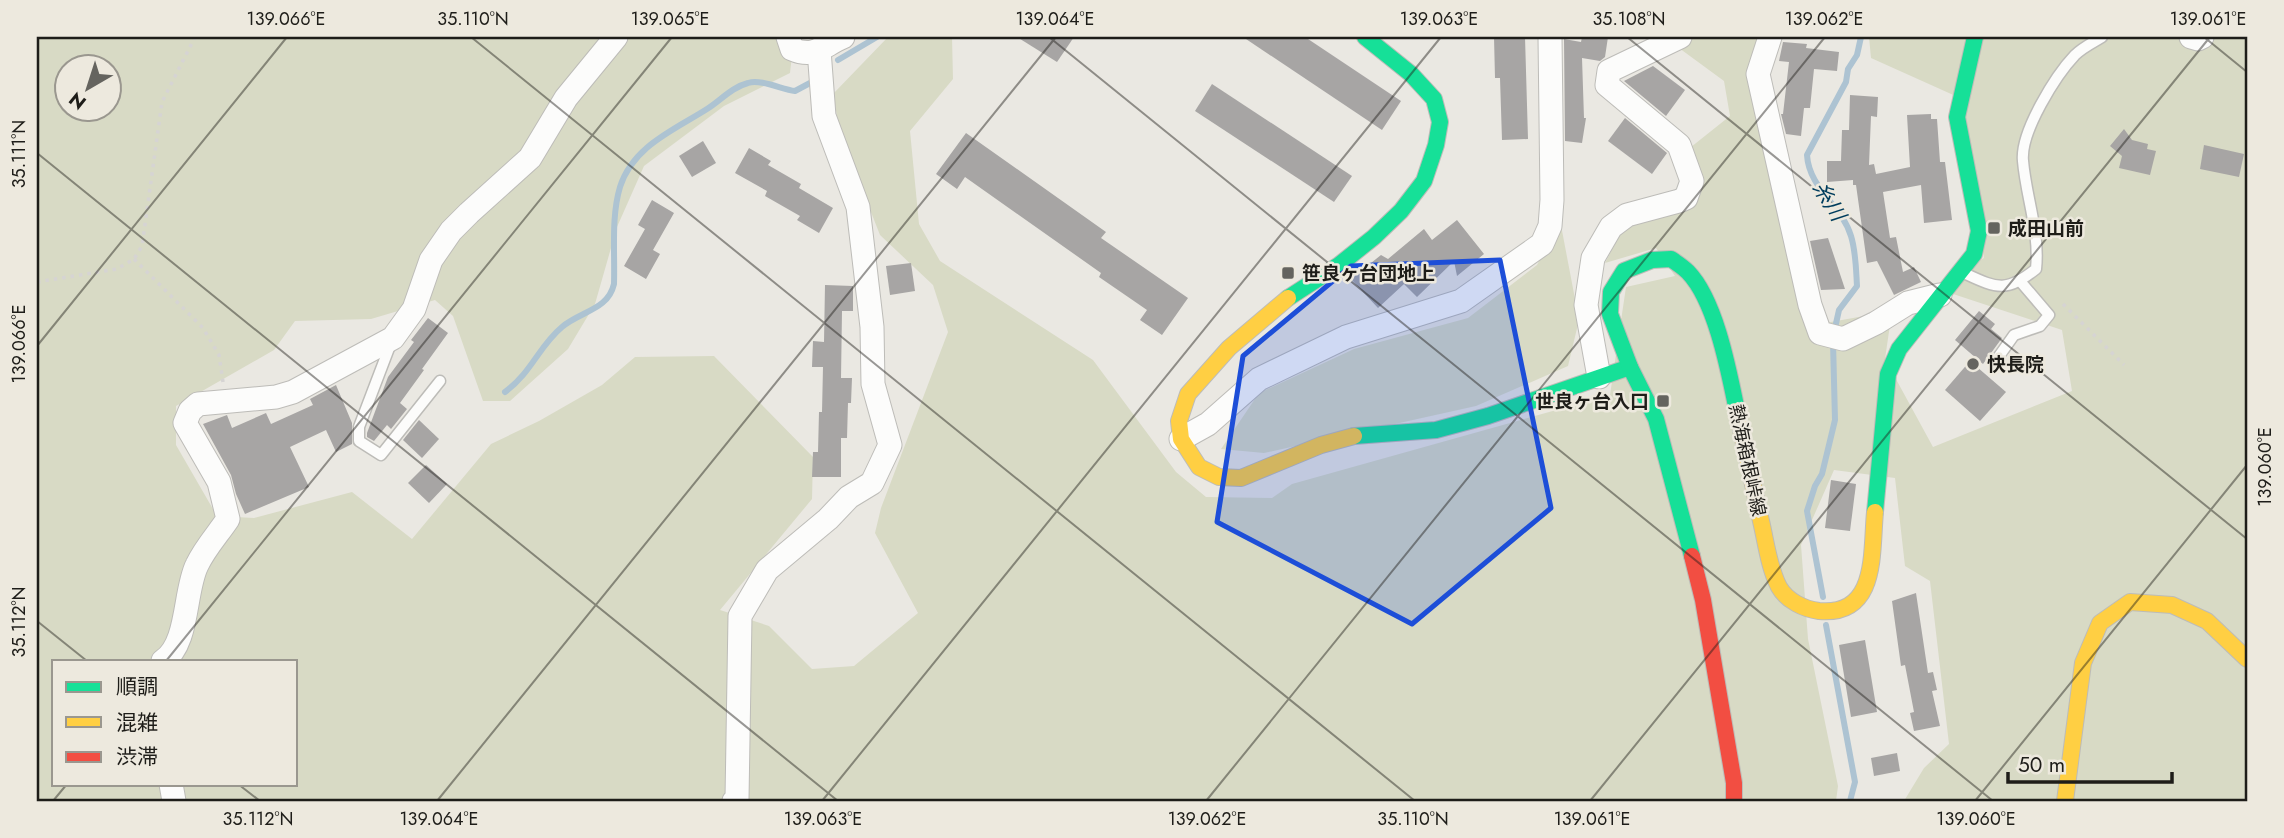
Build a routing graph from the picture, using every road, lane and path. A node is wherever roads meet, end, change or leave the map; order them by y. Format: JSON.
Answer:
{"nodes":[{"id":1,"x":195,"y":37,"type":"edge"},
{"id":2,"x":616,"y":37,"type":"edge"},
{"id":3,"x":788,"y":37,"type":"edge"},
{"id":4,"x":843,"y":37,"type":"edge"},
{"id":5,"x":1365,"y":37,"type":"edge"},
{"id":6,"x":1550,"y":37,"type":"edge"},
{"id":7,"x":1680,"y":37,"type":"edge"},
{"id":8,"x":1770,"y":37,"type":"edge"},
{"id":9,"x":1975,"y":37,"type":"edge"},
{"id":10,"x":2102,"y":37,"type":"edge"},
{"id":11,"x":2190,"y":37,"type":"edge"},
{"id":12,"x":2202,"y":37,"type":"edge"},
{"id":13,"x":819,"y":50,"type":"junction"},
{"id":14,"x":134,"y":259,"type":"junction"},
{"id":15,"x":1960,"y":271,"type":"junction"},
{"id":16,"x":2020,"y":281,"type":"junction"},
{"id":17,"x":37,"y":282,"type":"edge"},
{"id":18,"x":1940,"y":295,"type":"junction"},
{"id":19,"x":2059,"y":300,"type":"dead end"},
{"id":20,"x":393,"y":338,"type":"junction"},
{"id":21,"x":1997,"y":359,"type":"dead end"},
{"id":22,"x":2124,"y":365,"type":"dead end"},
{"id":23,"x":1630,"y":367,"type":"junction"},
{"id":24,"x":1599,"y":377,"type":"junction"},
{"id":25,"x":440,"y":381,"type":"dead end"},
{"id":26,"x":225,"y":401,"type":"junction"},
{"id":27,"x":1181,"y":439,"type":"junction"},
{"id":28,"x":2247,"y":659,"type":"edge"},
{"id":29,"x":164,"y":660,"type":"edge"},
{"id":30,"x":734,"y":801,"type":"edge"},
{"id":31,"x":1734,"y":801,"type":"edge"},
{"id":32,"x":2064,"y":801,"type":"edge"}],
"edges":[{"from":1,"to":14,"type":"path"},
{"from":2,"to":20,"type":"street"},
{"from":3,"to":13,"type":"street"},
{"from":4,"to":13,"type":"street"},
{"from":5,"to":27,"type":"main road"},
{"from":6,"to":27,"type":"street"},
{"from":7,"to":24,"type":"street"},
{"from":8,"to":18,"type":"street"},
{"from":9,"to":15,"type":"main road","name":"熱海箱根峠線"},
{"from":10,"to":16,"type":"lane"},
{"from":11,"to":12,"type":"street"},
{"from":13,"to":30,"type":"street"},
{"from":14,"to":17,"type":"path"},
{"from":14,"to":26,"type":"path"},
{"from":15,"to":16,"type":"lane"},
{"from":15,"to":18,"type":"main road","name":"熱海箱根峠線"},
{"from":16,"to":21,"type":"lane"},
{"from":18,"to":23,"type":"main road","name":"熱海箱根峠線"},
{"from":19,"to":22,"type":"path"},
{"from":20,"to":25,"type":"lane"},
{"from":20,"to":26,"type":"street"},
{"from":23,"to":24,"type":"main road"},
{"from":23,"to":31,"type":"main road","name":"熱海箱根峠線"},
{"from":24,"to":27,"type":"main road"},
{"from":26,"to":29,"type":"street"},
{"from":28,"to":32,"type":"main road"}]}
